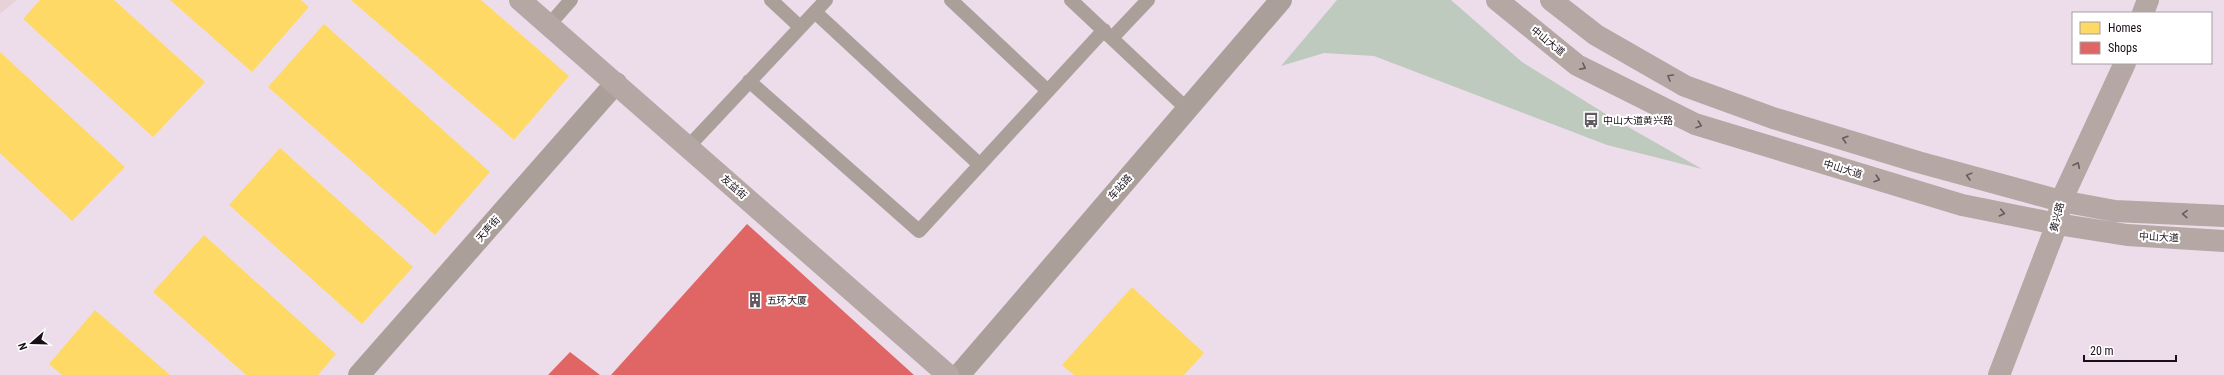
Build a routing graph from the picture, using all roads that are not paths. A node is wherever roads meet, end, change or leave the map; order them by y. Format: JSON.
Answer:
{"nodes":[{"id":1,"x":520,"y":0,"type":"edge"},
{"id":2,"x":571,"y":0,"type":"edge"},
{"id":3,"x":771,"y":0,"type":"edge"},
{"id":4,"x":826,"y":0,"type":"edge"},
{"id":5,"x":951,"y":0,"type":"edge"},
{"id":6,"x":1071,"y":0,"type":"edge"},
{"id":7,"x":1148,"y":0,"type":"edge"},
{"id":8,"x":1281,"y":0,"type":"edge"},
{"id":9,"x":1497,"y":0,"type":"edge"},
{"id":10,"x":1551,"y":0,"type":"edge"},
{"id":11,"x":2148,"y":0,"type":"edge"},
{"id":12,"x":815,"y":12,"type":"junction"},
{"id":13,"x":2143,"y":12,"type":"edge"},
{"id":14,"x":549,"y":25,"type":"junction"},
{"id":15,"x":800,"y":27,"type":"junction"},
{"id":16,"x":1108,"y":34,"type":"junction"},
{"id":17,"x":2124,"y":64,"type":"edge"},
{"id":18,"x":750,"y":81,"type":"junction"},
{"id":19,"x":616,"y":83,"type":"junction"},
{"id":20,"x":1048,"y":91,"type":"junction"},
{"id":21,"x":1187,"y":109,"type":"junction"},
{"id":22,"x":688,"y":147,"type":"junction"},
{"id":23,"x":980,"y":165,"type":"junction"},
{"id":24,"x":2061,"y":201,"type":"junction"},
{"id":25,"x":2224,"y":216,"type":"edge"},
{"id":26,"x":2057,"y":224,"type":"junction"},
{"id":27,"x":2224,"y":241,"type":"edge"},
{"id":28,"x":359,"y":375,"type":"edge"},
{"id":29,"x":948,"y":375,"type":"edge"},
{"id":30,"x":959,"y":375,"type":"edge"},
{"id":31,"x":1999,"y":375,"type":"edge"}],
"edges":[{"from":1,"to":14,"type":"main road","name":"友益街"},
{"from":2,"to":14,"type":"lane"},
{"from":3,"to":15,"type":"lane"},
{"from":4,"to":12,"type":"lane"},
{"from":5,"to":20,"type":"lane"},
{"from":6,"to":16,"type":"lane"},
{"from":7,"to":16,"type":"lane"},
{"from":8,"to":21,"type":"street","name":"车站路"},
{"from":9,"to":26,"type":"main road","name":"中山大道","one_way":true},
{"from":24,"to":10,"type":"main road","one_way":true},
{"from":11,"to":13,"type":"main road"},
{"from":12,"to":15,"type":"lane"},
{"from":12,"to":23,"type":"lane"},
{"from":14,"to":19,"type":"main road","name":"友益街"},
{"from":15,"to":18,"type":"lane"},
{"from":16,"to":20,"type":"lane"},
{"from":16,"to":21,"type":"lane"},
{"from":24,"to":17,"type":"main road","name":"黄兴路","one_way":true},
{"from":18,"to":22,"type":"lane"},
{"from":18,"to":23,"type":"lane"},
{"from":19,"to":22,"type":"main road","name":"友益街"},
{"from":19,"to":28,"type":"street","name":"天声街"},
{"from":20,"to":23,"type":"lane"},
{"from":21,"to":30,"type":"street","name":"车站路"},
{"from":22,"to":29,"type":"main road","name":"友益街"},
{"from":25,"to":24,"type":"main road","one_way":true},
{"from":24,"to":26,"type":"main road","name":"黄兴路"},
{"from":26,"to":27,"type":"main road","name":"中山大道"},
{"from":26,"to":31,"type":"main road","name":"黄兴路"}]}
